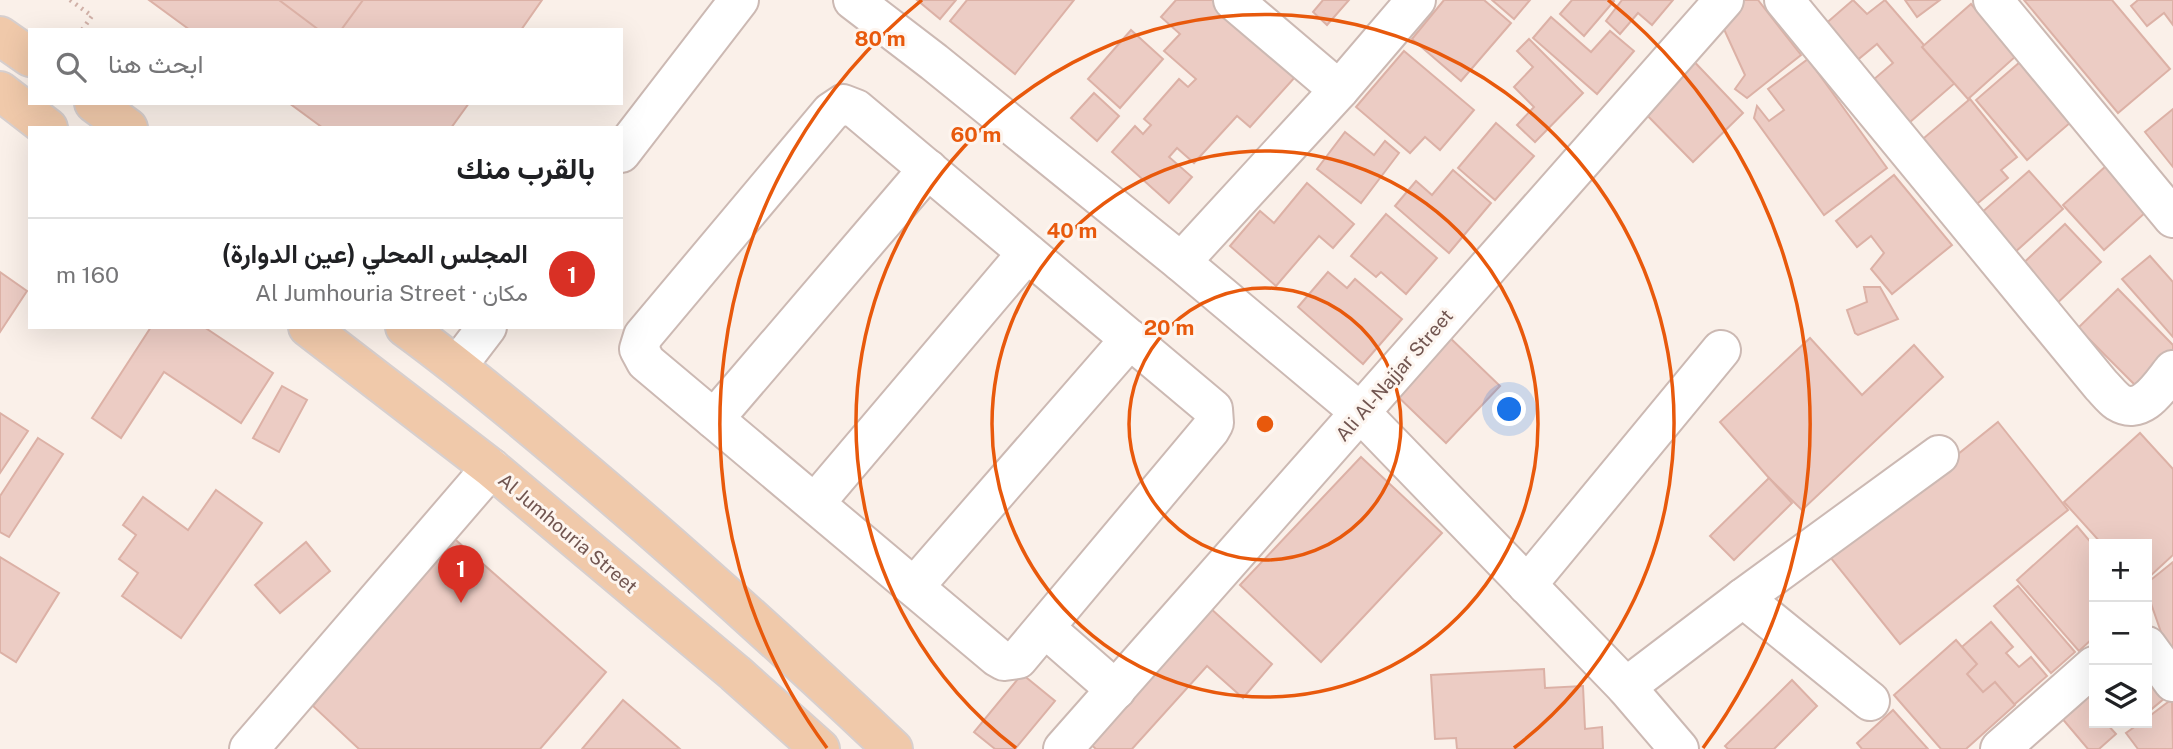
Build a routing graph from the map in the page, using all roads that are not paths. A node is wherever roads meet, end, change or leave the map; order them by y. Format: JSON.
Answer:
{"nodes":[{"id":1,"x":739,"y":0,"type":"edge"},
{"id":2,"x":853,"y":0,"type":"edge"},
{"id":3,"x":1233,"y":0,"type":"edge"},
{"id":4,"x":1416,"y":0,"type":"edge"},
{"id":5,"x":1724,"y":0,"type":"edge"},
{"id":6,"x":1784,"y":0,"type":"edge"},
{"id":7,"x":1993,"y":0,"type":"edge"},
{"id":8,"x":0,"y":36,"type":"edge"},
{"id":9,"x":28,"y":56,"type":"edge"},
{"id":10,"x":1339,"y":90,"type":"junction"},
{"id":11,"x":0,"y":91,"type":"edge"},
{"id":12,"x":97,"y":105,"type":"edge"},
{"id":13,"x":45,"y":126,"type":"edge"},
{"id":14,"x":125,"y":126,"type":"edge"},
{"id":15,"x":623,"y":150,"type":"edge"},
{"id":16,"x":928,"y":169,"type":"junction"},
{"id":17,"x":2173,"y":219,"type":"edge"},
{"id":18,"x":1027,"y":253,"type":"junction"},
{"id":19,"x":1181,"y":262,"type":"junction"},
{"id":20,"x":311,"y":329,"type":"edge"},
{"id":21,"x":408,"y":329,"type":"edge"},
{"id":22,"x":485,"y":329,"type":"edge"},
{"id":23,"x":1130,"y":339,"type":"junction"},
{"id":24,"x":1721,"y":350,"type":"dead end"},
{"id":25,"x":458,"y":365,"type":"junction"},
{"id":26,"x":2173,"y":370,"type":"edge"},
{"id":27,"x":1361,"y":413,"type":"junction"},
{"id":28,"x":714,"y":419,"type":"junction"},
{"id":29,"x":1938,"y":454,"type":"dead end"},
{"id":30,"x":491,"y":468,"type":"junction"},
{"id":31,"x":815,"y":503,"type":"junction"},
{"id":32,"x":1527,"y":585,"type":"junction"},
{"id":33,"x":914,"y":587,"type":"junction"},
{"id":34,"x":1743,"y":598,"type":"junction"},
{"id":35,"x":1045,"y":628,"type":"junction"},
{"id":36,"x":2152,"y":653,"type":"edge"},
{"id":37,"x":2089,"y":670,"type":"edge"},
{"id":38,"x":2173,"y":682,"type":"edge"},
{"id":39,"x":1626,"y":687,"type":"junction"},
{"id":40,"x":1116,"y":690,"type":"junction"},
{"id":41,"x":1870,"y":702,"type":"dead end"},
{"id":42,"x":249,"y":749,"type":"edge"},
{"id":43,"x":820,"y":749,"type":"edge"},
{"id":44,"x":893,"y":749,"type":"edge"},
{"id":45,"x":1063,"y":749,"type":"edge"},
{"id":46,"x":1679,"y":749,"type":"edge"},
{"id":47,"x":2000,"y":749,"type":"edge"}],
"edges":[{"from":1,"to":15,"type":"street"},
{"from":2,"to":19,"type":"street"},
{"from":3,"to":10,"type":"street"},
{"from":4,"to":10,"type":"street"},
{"from":5,"to":27,"type":"street","name":"Ali Al-Najjar Street"},
{"from":6,"to":26,"type":"street"},
{"from":7,"to":17,"type":"street"},
{"from":8,"to":9,"type":"main road"},
{"from":10,"to":19,"type":"street"},
{"from":11,"to":13,"type":"main road"},
{"from":12,"to":14,"type":"main road"},
{"from":16,"to":18,"type":"street"},
{"from":16,"to":28,"type":"street"},
{"from":16,"to":28,"type":"street"},
{"from":18,"to":23,"type":"street"},
{"from":18,"to":31,"type":"street"},
{"from":19,"to":27,"type":"street"},
{"from":20,"to":30,"type":"main road","name":"Al Jumhouria Street"},
{"from":21,"to":25,"type":"main road"},
{"from":22,"to":25,"type":"street"},
{"from":23,"to":33,"type":"street"},
{"from":23,"to":35,"type":"street"},
{"from":24,"to":32,"type":"street"},
{"from":25,"to":44,"type":"main road"},
{"from":27,"to":32,"type":"street"},
{"from":27,"to":40,"type":"street","name":"Ali Al-Najjar Street"},
{"from":28,"to":31,"type":"street"},
{"from":29,"to":34,"type":"street"},
{"from":30,"to":42,"type":"street"},
{"from":30,"to":43,"type":"main road","name":"Al Jumhouria Street"},
{"from":31,"to":33,"type":"street"},
{"from":32,"to":39,"type":"street"},
{"from":33,"to":35,"type":"street"},
{"from":34,"to":39,"type":"street"},
{"from":34,"to":41,"type":"street"},
{"from":35,"to":40,"type":"street"},
{"from":36,"to":38,"type":"street"},
{"from":37,"to":47,"type":"street"},
{"from":39,"to":46,"type":"street"},
{"from":40,"to":45,"type":"street","name":"Ali Al-Najjar Street"}]}
